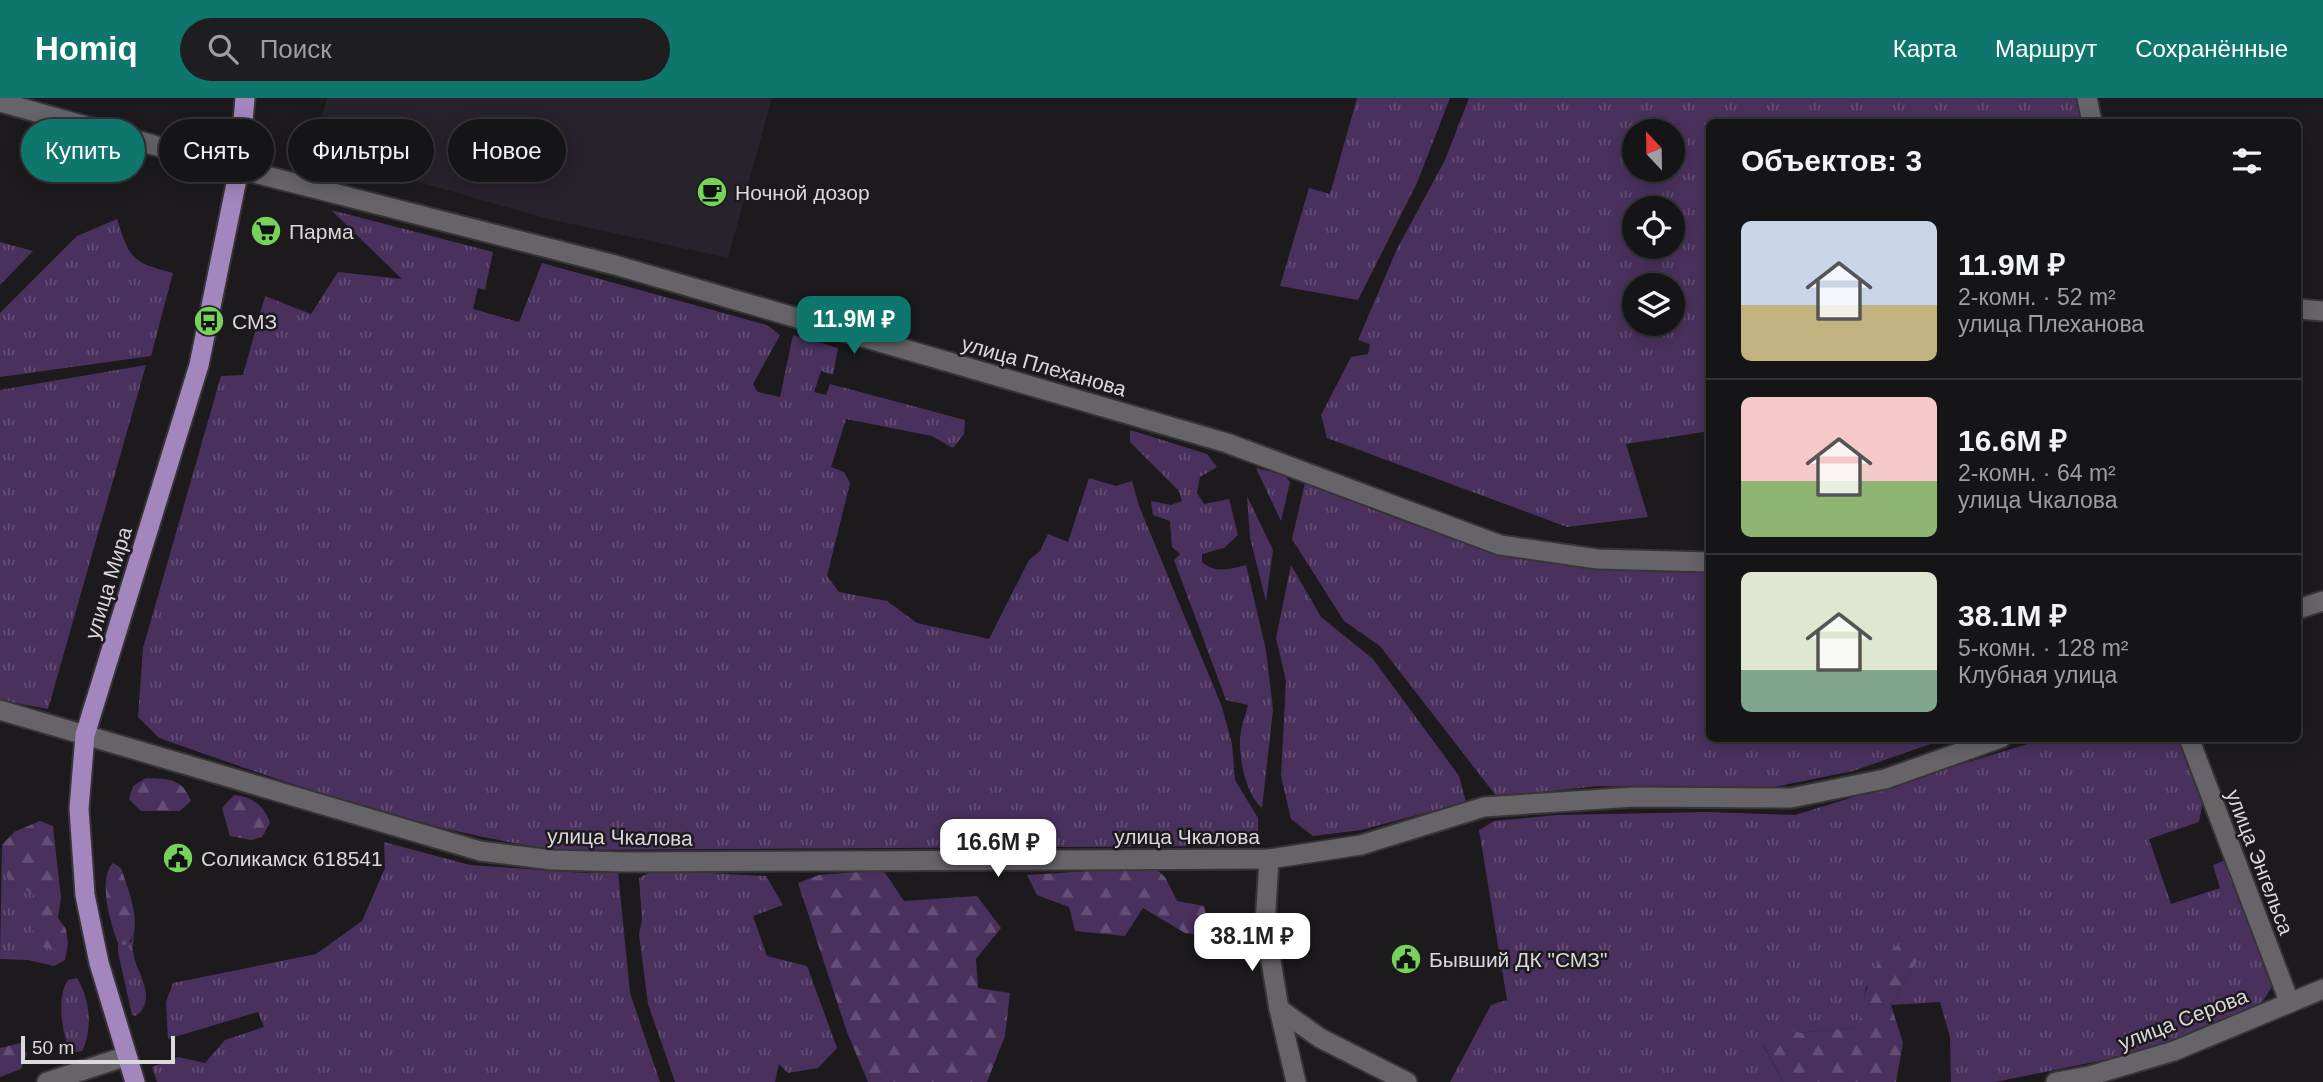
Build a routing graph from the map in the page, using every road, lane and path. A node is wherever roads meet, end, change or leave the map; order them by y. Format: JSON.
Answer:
{"nodes":[{"id":1,"x":245,"y":98,"type":"edge"},
{"id":2,"x":2087,"y":98,"type":"edge"},
{"id":3,"x":0,"y":102,"type":"edge"},
{"id":4,"x":243,"y":119,"type":"edge"},
{"id":5,"x":2091,"y":119,"type":"edge"},
{"id":6,"x":159,"y":147,"type":"edge"},
{"id":7,"x":274,"y":178,"type":"edge"},
{"id":8,"x":236,"y":182,"type":"edge"},
{"id":9,"x":2301,"y":309,"type":"edge"},
{"id":10,"x":2323,"y":311,"type":"edge"},
{"id":11,"x":1706,"y":562,"type":"edge"},
{"id":12,"x":2323,"y":601,"type":"edge"},
{"id":13,"x":2301,"y":608,"type":"edge"},
{"id":14,"x":0,"y":710,"type":"edge"},
{"id":15,"x":85,"y":735,"type":"junction"},
{"id":16,"x":1990,"y":742,"type":"edge"},
{"id":17,"x":2191,"y":742,"type":"edge"},
{"id":18,"x":1269,"y":859,"type":"junction"},
{"id":19,"x":2323,"y":989,"type":"edge"},
{"id":20,"x":2289,"y":1001,"type":"junction"},
{"id":21,"x":1279,"y":1009,"type":"junction"},
{"id":22,"x":127,"y":1056,"type":"junction"},
{"id":23,"x":47,"y":1082,"type":"edge"},
{"id":24,"x":135,"y":1082,"type":"edge"},
{"id":25,"x":1296,"y":1082,"type":"edge"},
{"id":26,"x":1407,"y":1082,"type":"edge"},
{"id":27,"x":2056,"y":1082,"type":"edge"}],
"edges":[{"from":1,"to":4,"type":"highway","name":"улица Мира"},
{"from":2,"to":5,"type":"street"},
{"from":3,"to":6,"type":"street","name":"улица Плеханова"},
{"from":7,"to":11,"type":"street","name":"улица Плеханова"},
{"from":8,"to":15,"type":"highway","name":"улица Мира"},
{"from":9,"to":10,"type":"street"},
{"from":12,"to":13,"type":"street"},
{"from":14,"to":15,"type":"street","name":"улица Чкалова"},
{"from":15,"to":18,"type":"street","name":"улица Чкалова"},
{"from":15,"to":22,"type":"highway","name":"улица Мира"},
{"from":16,"to":18,"type":"street","name":"улица Чкалова"},
{"from":17,"to":20,"type":"street","name":"улица Энгельса"},
{"from":18,"to":21,"type":"street"},
{"from":19,"to":20,"type":"street","name":"улица Серова"},
{"from":20,"to":27,"type":"street","name":"улица Серова"},
{"from":21,"to":25,"type":"street"},
{"from":21,"to":26,"type":"street"},
{"from":22,"to":23,"type":"street"},
{"from":22,"to":24,"type":"highway","name":"улица Мира"}]}
